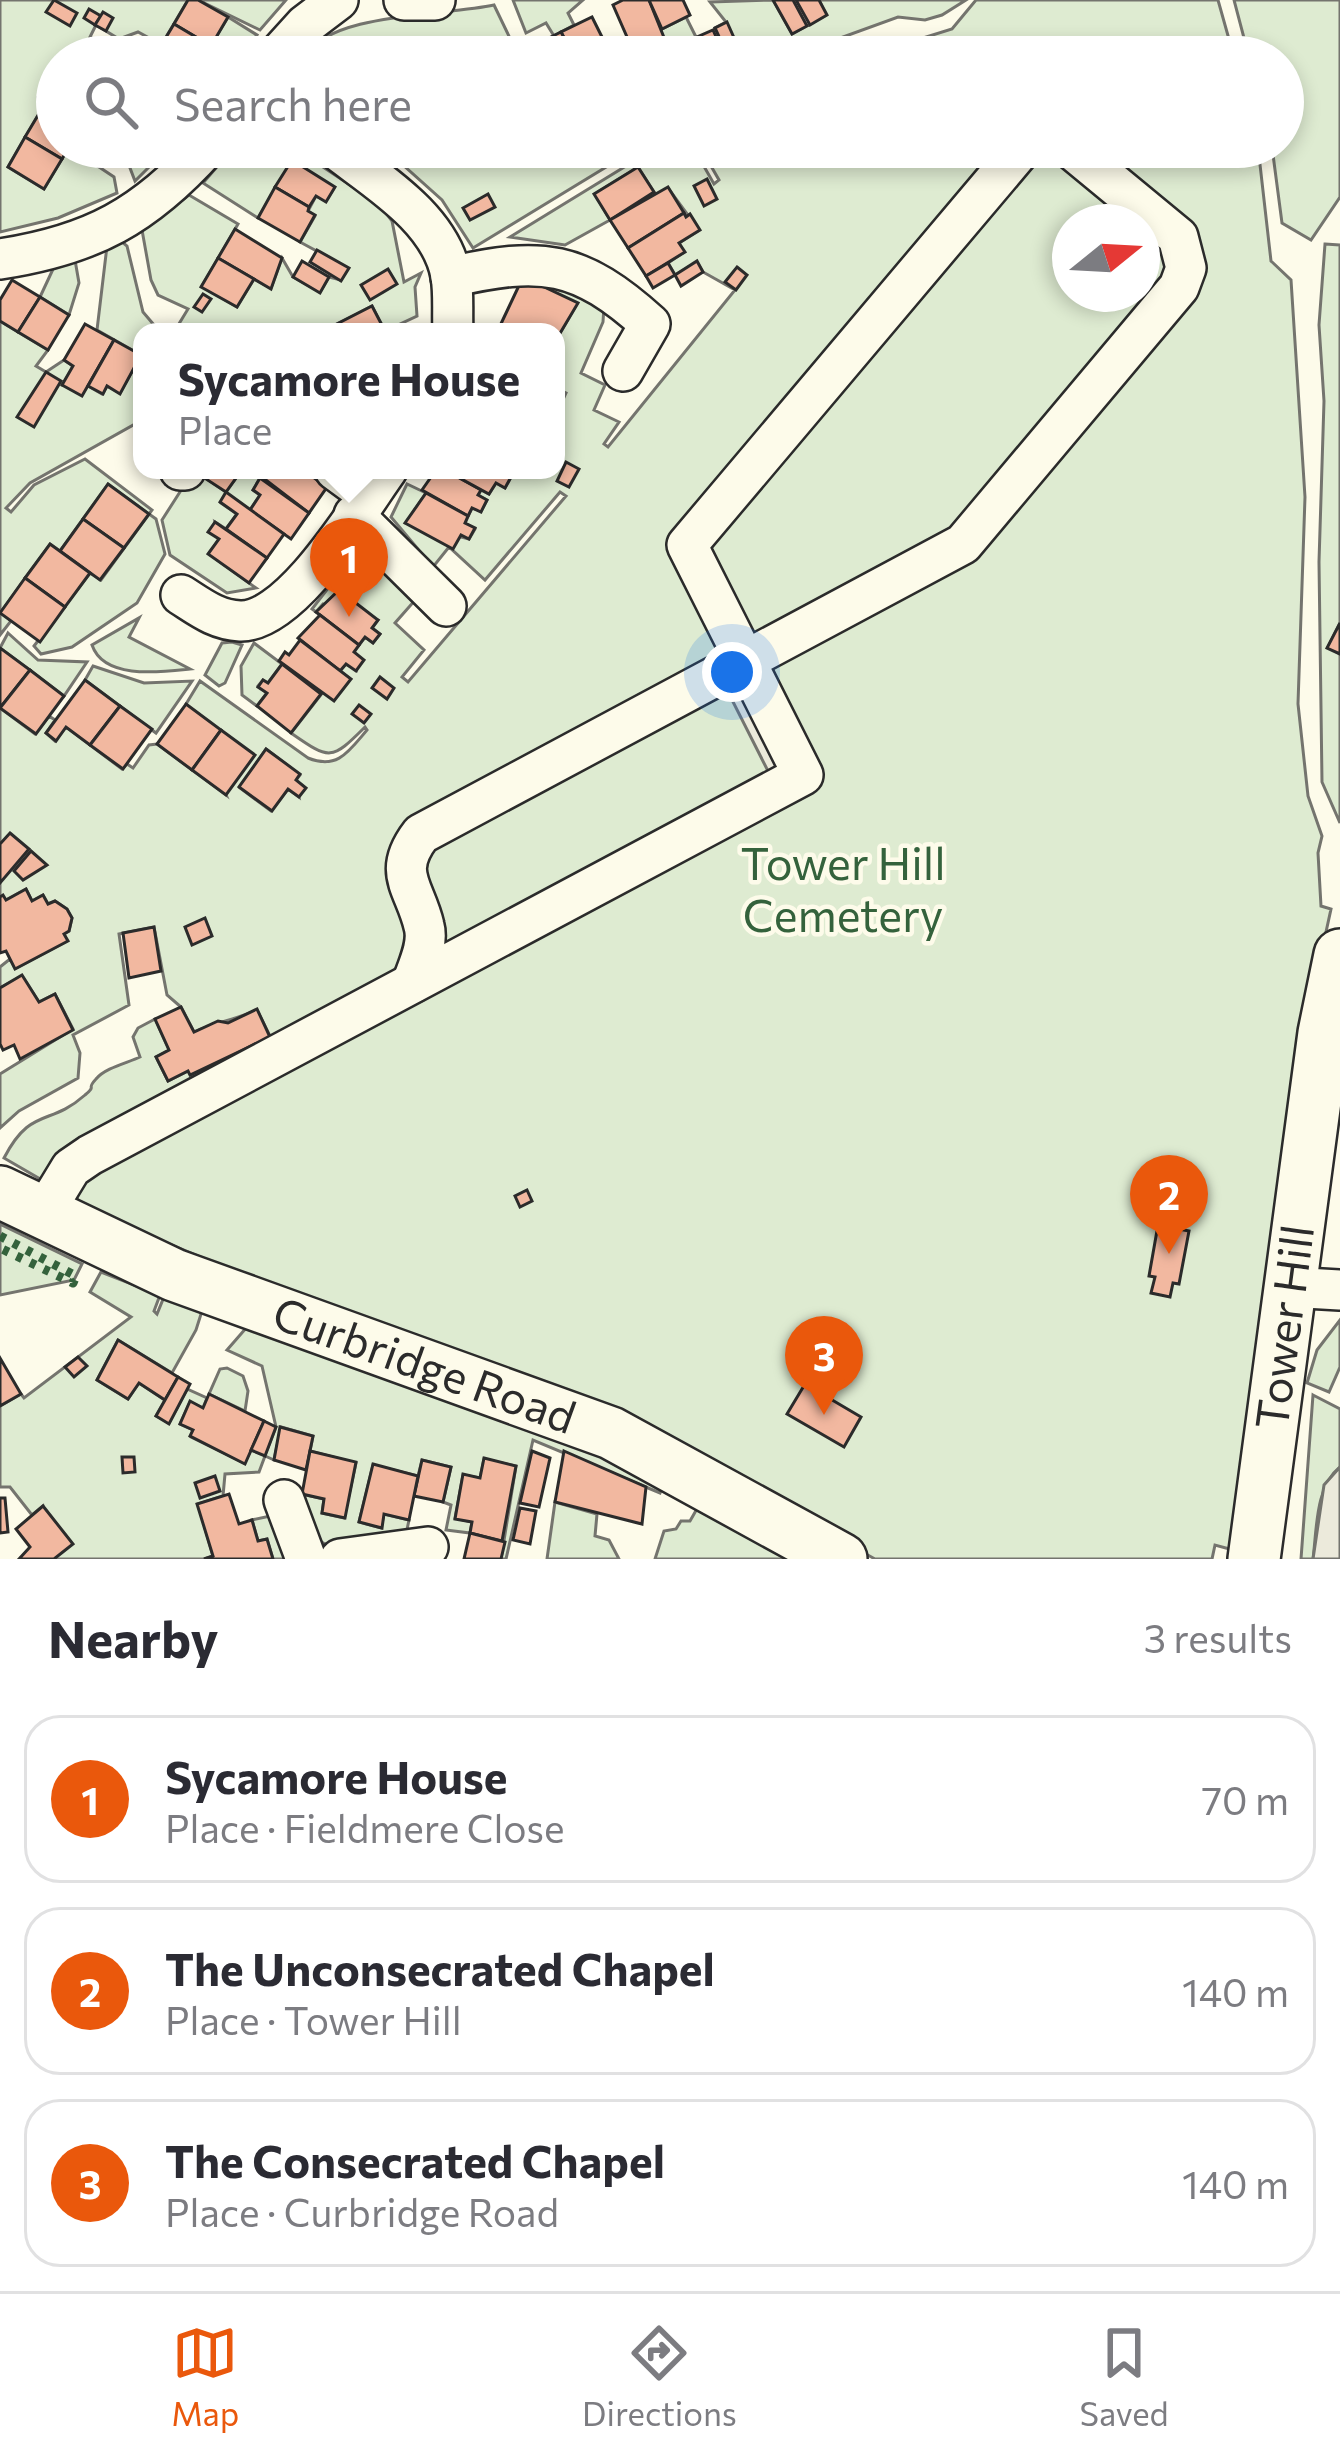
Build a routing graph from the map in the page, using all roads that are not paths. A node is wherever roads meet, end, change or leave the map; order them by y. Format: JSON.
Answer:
{"nodes":[{"id":1,"x":338,"y":0,"type":"edge"},
{"id":2,"x":404,"y":0,"type":"edge"},
{"id":3,"x":435,"y":0,"type":"edge"},
{"id":4,"x":295,"y":36,"type":"edge"},
{"id":5,"x":186,"y":168,"type":"edge"},
{"id":6,"x":360,"y":168,"type":"edge"},
{"id":7,"x":1005,"y":168,"type":"edge"},
{"id":8,"x":1094,"y":168,"type":"edge"},
{"id":9,"x":0,"y":259,"type":"edge"},
{"id":10,"x":451,"y":277,"type":"junction"},
{"id":11,"x":453,"y":323,"type":"edge"},
{"id":12,"x":623,"y":371,"type":"dead end"},
{"id":13,"x":370,"y":493,"type":"edge"},
{"id":14,"x":181,"y":595,"type":"dead end"},
{"id":15,"x":446,"y":606,"type":"dead end"},
{"id":16,"x":746,"y":662,"type":"junction"},
{"id":17,"x":1340,"y":955,"type":"edge"},
{"id":18,"x":412,"y":983,"type":"junction"},
{"id":19,"x":21,"y":1203,"type":"edge"},
{"id":20,"x":1288,"y":1287,"type":"junction"},
{"id":21,"x":1340,"y":1290,"type":"edge"},
{"id":22,"x":284,"y":1500,"type":"dead end"},
{"id":23,"x":428,"y":1547,"type":"dead end"},
{"id":24,"x":306,"y":1559,"type":"edge"},
{"id":25,"x":340,"y":1559,"type":"edge"},
{"id":26,"x":841,"y":1559,"type":"edge"},
{"id":27,"x":1254,"y":1559,"type":"edge"}],
"edges":[{"from":1,"to":4,"type":"street"},
{"from":2,"to":3,"type":"street"},
{"from":5,"to":9,"type":"street"},
{"from":6,"to":10,"type":"street"},
{"from":7,"to":16,"type":"street"},
{"from":8,"to":16,"type":"street"},
{"from":10,"to":11,"type":"street"},
{"from":10,"to":12,"type":"street"},
{"from":13,"to":14,"type":"street"},
{"from":13,"to":15,"type":"street"},
{"from":16,"to":18,"type":"street"},
{"from":16,"to":18,"type":"street"},
{"from":17,"to":20,"type":"main road","name":"Tower Hill"},
{"from":18,"to":19,"type":"street"},
{"from":19,"to":26,"type":"main road","name":"Curbridge Road"},
{"from":20,"to":21,"type":"street"},
{"from":20,"to":27,"type":"main road","name":"Tower Hill"},
{"from":22,"to":24,"type":"street"},
{"from":23,"to":25,"type":"street"}]}
